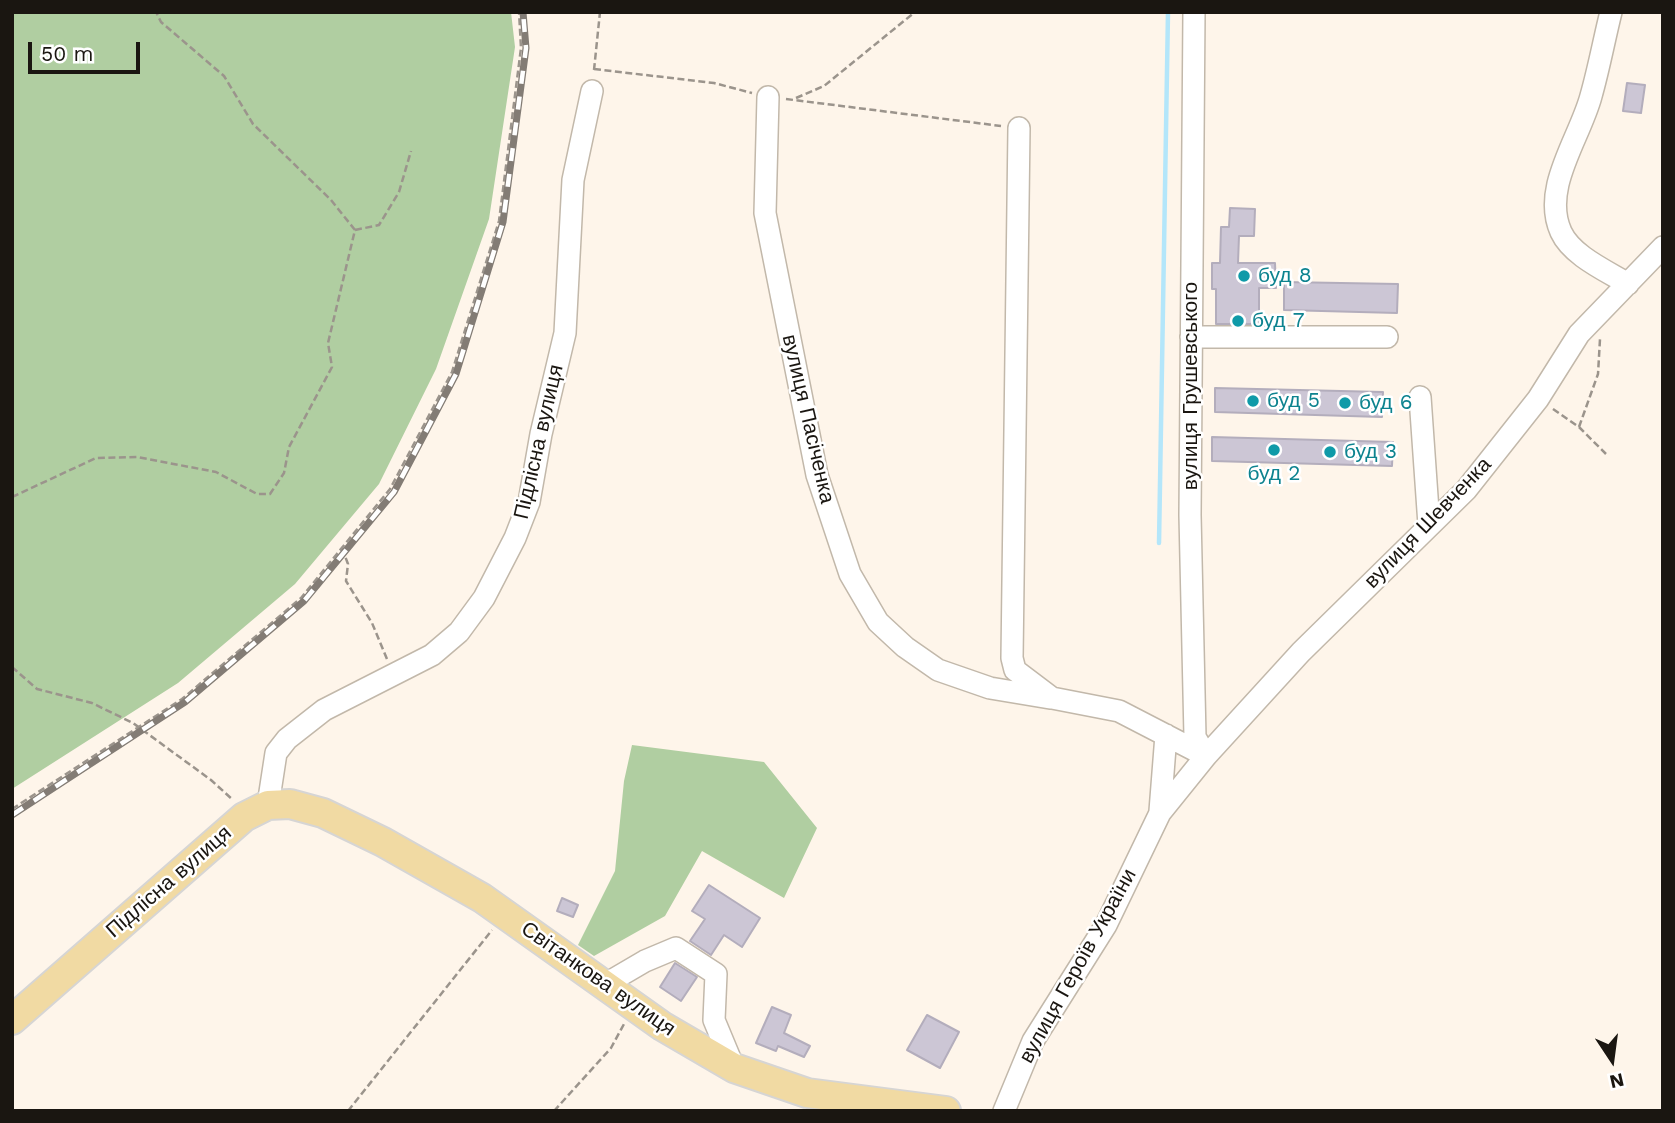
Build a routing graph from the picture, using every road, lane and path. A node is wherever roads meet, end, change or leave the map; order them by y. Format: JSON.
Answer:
{"nodes":[{"id":1,"x":156,"y":12,"type":"edge"},
{"id":2,"x":519,"y":12,"type":"edge"},
{"id":3,"x":600,"y":12,"type":"edge"},
{"id":4,"x":915,"y":12,"type":"edge"},
{"id":5,"x":1194,"y":12,"type":"edge"},
{"id":6,"x":1611,"y":12,"type":"edge"},
{"id":7,"x":593,"y":80,"type":"junction"},
{"id":8,"x":768,"y":97,"type":"junction"},
{"id":9,"x":792,"y":99,"type":"junction"},
{"id":10,"x":1019,"y":128,"type":"joint"},
{"id":11,"x":411,"y":151,"type":"dead end"},
{"id":12,"x":355,"y":230,"type":"junction"},
{"id":13,"x":1663,"y":247,"type":"edge"},
{"id":14,"x":1628,"y":284,"type":"junction"},
{"id":15,"x":1597,"y":316,"type":"junction"},
{"id":16,"x":1191,"y":337,"type":"junction"},
{"id":17,"x":1387,"y":337,"type":"dead end"},
{"id":18,"x":1420,"y":397,"type":"dead end"},
{"id":19,"x":1538,"y":399,"type":"junction"},
{"id":20,"x":1579,"y":427,"type":"junction"},
{"id":21,"x":1606,"y":454,"type":"dead end"},
{"id":22,"x":12,"y":496,"type":"edge"},
{"id":23,"x":1429,"y":525,"type":"junction"},
{"id":24,"x":342,"y":548,"type":"junction"},
{"id":25,"x":12,"y":667,"type":"edge"},
{"id":26,"x":393,"y":675,"type":"junction"},
{"id":27,"x":1052,"y":698,"type":"junction"},
{"id":28,"x":138,"y":727,"type":"junction"},
{"id":29,"x":1166,"y":735,"type":"junction"},
{"id":30,"x":1206,"y":756,"type":"junction"},
{"id":31,"x":12,"y":809,"type":"edge"},
{"id":32,"x":258,"y":809,"type":"junction"},
{"id":33,"x":1160,"y":813,"type":"junction"},
{"id":34,"x":505,"y":914,"type":"junction"},
{"id":35,"x":604,"y":985,"type":"junction"},
{"id":36,"x":633,"y":1005,"type":"junction"},
{"id":37,"x":12,"y":1020,"type":"edge"},
{"id":38,"x":734,"y":1068,"type":"junction"},
{"id":39,"x":348,"y":1111,"type":"edge"},
{"id":40,"x":554,"y":1111,"type":"edge"},
{"id":41,"x":946,"y":1111,"type":"edge"},
{"id":42,"x":1004,"y":1111,"type":"edge"}],
"edges":[{"from":1,"to":12,"type":"path"},
{"from":2,"to":24,"type":"path"},
{"from":3,"to":7,"type":"path"},
{"from":4,"to":9,"type":"path"},
{"from":5,"to":16,"type":"street","name":"вулиця Грушевського"},
{"from":6,"to":14,"type":"street"},
{"from":7,"to":8,"type":"path"},
{"from":7,"to":26,"type":"street","name":"Підлісна вулиця"},
{"from":8,"to":9,"type":"path"},
{"from":8,"to":27,"type":"street","name":"вулиця Пасіченка"},
{"from":9,"to":10,"type":"path"},
{"from":10,"to":27,"type":"street","name":"вулиця Пасіченка"},
{"from":11,"to":12,"type":"path"},
{"from":12,"to":22,"type":"path"},
{"from":13,"to":14,"type":"street","name":"вулиця Шевченка"},
{"from":14,"to":15,"type":"street","name":"вулиця Шевченка"},
{"from":15,"to":19,"type":"street","name":"вулиця Шевченка"},
{"from":15,"to":20,"type":"path"},
{"from":16,"to":17,"type":"street"},
{"from":16,"to":30,"type":"street","name":"вулиця Грушевського"},
{"from":18,"to":23,"type":"street"},
{"from":19,"to":20,"type":"path"},
{"from":19,"to":23,"type":"street","name":"вулиця Шевченка"},
{"from":20,"to":21,"type":"path"},
{"from":23,"to":30,"type":"street","name":"вулиця Шевченка"},
{"from":24,"to":26,"type":"path"},
{"from":24,"to":28,"type":"path"},
{"from":25,"to":28,"type":"path"},
{"from":26,"to":32,"type":"street","name":"Підлісна вулиця"},
{"from":27,"to":29,"type":"street","name":"вулиця Пасіченка"},
{"from":28,"to":31,"type":"path"},
{"from":28,"to":32,"type":"path"},
{"from":29,"to":30,"type":"street","name":"вулиця Пасіченка"},
{"from":29,"to":33,"type":"street"},
{"from":30,"to":33,"type":"street","name":"вулиця Героїв України"},
{"from":32,"to":34,"type":"main road","name":"Світанкова вулиця"},
{"from":32,"to":37,"type":"main road","name":"Підлісна вулиця"},
{"from":33,"to":42,"type":"street","name":"вулиця Героїв України"},
{"from":34,"to":35,"type":"main road","name":"Світанкова вулиця"},
{"from":34,"to":39,"type":"path"},
{"from":35,"to":36,"type":"main road","name":"Світанкова вулиця"},
{"from":35,"to":38,"type":"street"},
{"from":36,"to":38,"type":"main road","name":"Світанкова вулиця"},
{"from":36,"to":40,"type":"path"},
{"from":38,"to":41,"type":"main road","name":"Світанкова вулиця"}]}
